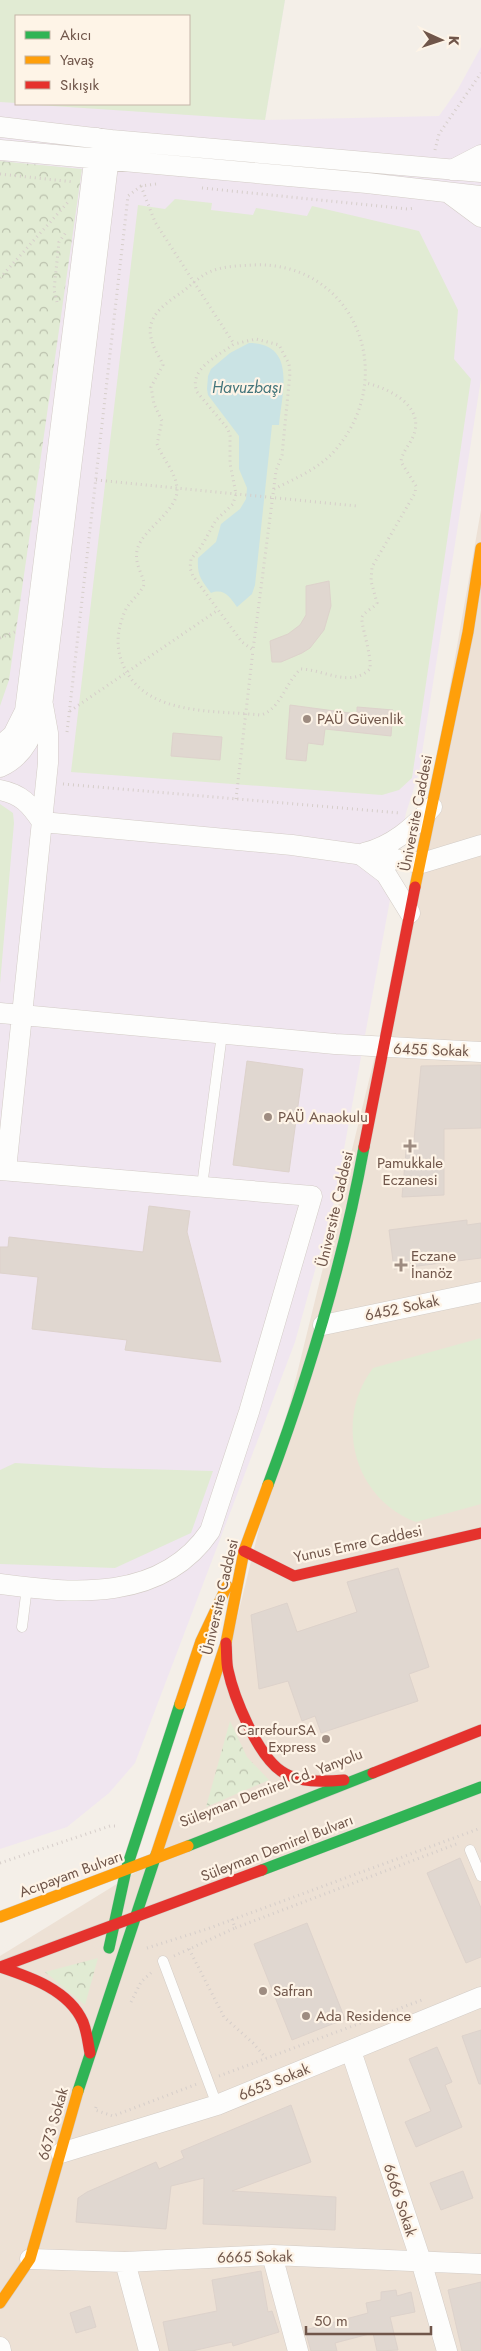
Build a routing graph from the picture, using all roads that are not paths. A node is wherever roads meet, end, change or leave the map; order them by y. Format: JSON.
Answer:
{"nodes":[{"id":1,"x":0,"y":127,"type":"edge"},
{"id":2,"x":104,"y":139,"type":"junction"},
{"id":3,"x":0,"y":150,"type":"edge"},
{"id":4,"x":481,"y":155,"type":"edge"},
{"id":5,"x":102,"y":160,"type":"junction"},
{"id":6,"x":452,"y":170,"type":"junction"},
{"id":7,"x":481,"y":172,"type":"edge"},
{"id":8,"x":449,"y":192,"type":"junction"},
{"id":9,"x":481,"y":196,"type":"edge"},
{"id":10,"x":481,"y":218,"type":"edge"},
{"id":11,"x":481,"y":548,"type":"edge"},
{"id":12,"x":481,"y":624,"type":"edge"},
{"id":13,"x":468,"y":632,"type":"junction"},
{"id":14,"x":43,"y":705,"type":"dead end"},
{"id":15,"x":0,"y":746,"type":"edge"},
{"id":16,"x":0,"y":767,"type":"edge"},
{"id":17,"x":0,"y":790,"type":"edge"},
{"id":18,"x":432,"y":807,"type":"junction"},
{"id":19,"x":42,"y":822,"type":"junction"},
{"id":20,"x":481,"y":845,"type":"edge"},
{"id":21,"x":359,"y":854,"type":"junction"},
{"id":22,"x":422,"y":862,"type":"junction"},
{"id":23,"x":410,"y":913,"type":"junction"},
{"id":24,"x":0,"y":1013,"type":"edge"},
{"id":25,"x":21,"y":1015,"type":"junction"},
{"id":26,"x":222,"y":1034,"type":"junction"},
{"id":27,"x":382,"y":1047,"type":"junction"},
{"id":28,"x":481,"y":1052,"type":"edge"},
{"id":29,"x":3,"y":1170,"type":"edge"},
{"id":30,"x":202,"y":1186,"type":"junction"},
{"id":31,"x":481,"y":1292,"type":"edge"},
{"id":32,"x":323,"y":1325,"type":"junction"},
{"id":33,"x":481,"y":1533,"type":"edge"},
{"id":34,"x":244,"y":1551,"type":"junction"},
{"id":35,"x":0,"y":1584,"type":"edge"},
{"id":36,"x":26,"y":1587,"type":"junction"},
{"id":37,"x":22,"y":1627,"type":"dead end"},
{"id":38,"x":226,"y":1644,"type":"junction"},
{"id":39,"x":481,"y":1730,"type":"edge"},
{"id":40,"x":363,"y":1778,"type":"junction"},
{"id":41,"x":481,"y":1787,"type":"edge"},
{"id":42,"x":468,"y":1845,"type":"road end"},
{"id":43,"x":153,"y":1860,"type":"junction"},
{"id":44,"x":126,"y":1870,"type":"junction"},
{"id":45,"x":481,"y":1876,"type":"edge"},
{"id":46,"x":0,"y":1917,"type":"edge"},
{"id":47,"x":135,"y":1918,"type":"junction"},
{"id":48,"x":112,"y":1926,"type":"junction"},
{"id":49,"x":164,"y":1961,"type":"road end"},
{"id":50,"x":0,"y":1967,"type":"edge"},
{"id":51,"x":481,"y":1997,"type":"edge"},
{"id":52,"x":351,"y":2051,"type":"junction"},
{"id":53,"x":90,"y":2053,"type":"junction"},
{"id":54,"x":217,"y":2105,"type":"junction"},
{"id":55,"x":61,"y":2153,"type":"junction"},
{"id":56,"x":272,"y":2255,"type":"junction"},
{"id":57,"x":30,"y":2259,"type":"junction"},
{"id":58,"x":421,"y":2261,"type":"junction"},
{"id":59,"x":125,"y":2262,"type":"junction"},
{"id":60,"x":481,"y":2264,"type":"edge"},
{"id":61,"x":0,"y":2303,"type":"edge"},
{"id":62,"x":0,"y":2347,"type":"edge"},
{"id":63,"x":1,"y":2351,"type":"edge"},
{"id":64,"x":149,"y":2351,"type":"edge"},
{"id":65,"x":298,"y":2351,"type":"edge"},
{"id":66,"x":447,"y":2351,"type":"edge"}],
"edges":[{"from":1,"to":2,"type":"street"},
{"from":2,"to":5,"type":"street"},
{"from":2,"to":6,"type":"street"},
{"from":3,"to":5,"type":"street"},
{"from":4,"to":6,"type":"street"},
{"from":5,"to":8,"type":"street"},
{"from":5,"to":15,"type":"street"},
{"from":5,"to":16,"type":"street"},
{"from":6,"to":7,"type":"street"},
{"from":8,"to":9,"type":"street"},
{"from":8,"to":10,"type":"street"},
{"from":11,"to":13,"type":"main road","name":"Üniversite Caddesi"},
{"from":12,"to":13,"type":"main road"},
{"from":13,"to":18,"type":"main road","name":"Üniversite Caddesi"},
{"from":14,"to":19,"type":"street"},
{"from":17,"to":19,"type":"street"},
{"from":18,"to":21,"type":"street"},
{"from":18,"to":22,"type":"main road","name":"Üniversite Caddesi"},
{"from":19,"to":21,"type":"street"},
{"from":19,"to":25,"type":"street"},
{"from":20,"to":22,"type":"street"},
{"from":21,"to":22,"type":"street"},
{"from":21,"to":23,"type":"street"},
{"from":22,"to":23,"type":"main road","name":"Üniversite Caddesi"},
{"from":23,"to":27,"type":"main road","name":"Üniversite Caddesi"},
{"from":24,"to":25,"type":"street","name":"6455 Sokak"},
{"from":25,"to":26,"type":"street","name":"6455 Sokak"},
{"from":25,"to":29,"type":"street"},
{"from":26,"to":27,"type":"street","name":"6455 Sokak"},
{"from":26,"to":30,"type":"lane"},
{"from":27,"to":28,"type":"street","name":"6455 Sokak"},
{"from":27,"to":32,"type":"main road","name":"Üniversite Caddesi"},
{"from":29,"to":30,"type":"street"},
{"from":30,"to":36,"type":"street"},
{"from":31,"to":32,"type":"street","name":"6452 Sokak"},
{"from":32,"to":34,"type":"main road","name":"Üniversite Caddesi"},
{"from":33,"to":34,"type":"main road","name":"Yunus Emre Caddesi"},
{"from":34,"to":38,"type":"main road","name":"Üniversite Caddesi"},
{"from":34,"to":44,"type":"main road"},
{"from":35,"to":36,"type":"street"},
{"from":36,"to":37,"type":"lane"},
{"from":38,"to":40,"type":"main road"},
{"from":38,"to":43,"type":"main road","name":"Üniversite Caddesi"},
{"from":39,"to":40,"type":"main road"},
{"from":40,"to":43,"type":"main road"},
{"from":41,"to":47,"type":"main road","name":"Süleyman Demirel Bulvarı"},
{"from":42,"to":45,"type":"lane"},
{"from":43,"to":44,"type":"main road","name":"Acıpayam Bulvarı"},
{"from":43,"to":47,"type":"main road","name":"Üniversite Caddesi"},
{"from":44,"to":46,"type":"main road","name":"Acıpayam Bulvarı"},
{"from":44,"to":48,"type":"main road"},
{"from":47,"to":48,"type":"main road","name":"Süleyman Demirel Bulvarı"},
{"from":47,"to":53,"type":"main road","name":"6673 Sokak"},
{"from":48,"to":50,"type":"main road","name":"Süleyman Demirel Bulvarı"},
{"from":48,"to":53,"type":"main road"},
{"from":49,"to":54,"type":"lane"},
{"from":50,"to":53,"type":"main road"},
{"from":51,"to":52,"type":"street","name":"6653 Sokak"},
{"from":52,"to":54,"type":"street","name":"6653 Sokak"},
{"from":52,"to":58,"type":"street","name":"6666 Sokak"},
{"from":53,"to":55,"type":"main road","name":"6673 Sokak"},
{"from":54,"to":55,"type":"street","name":"6653 Sokak"},
{"from":55,"to":57,"type":"main road","name":"6673 Sokak"},
{"from":56,"to":58,"type":"street","name":"6665 Sokak"},
{"from":56,"to":59,"type":"street","name":"6665 Sokak"},
{"from":56,"to":65,"type":"street"},
{"from":57,"to":59,"type":"street","name":"6665 Sokak"},
{"from":57,"to":61,"type":"main road","name":"6673 Sokak"},
{"from":58,"to":60,"type":"street","name":"6665 Sokak"},
{"from":58,"to":66,"type":"street","name":"6666 Sokak"},
{"from":59,"to":64,"type":"street"},
{"from":62,"to":63,"type":"street"}]}
